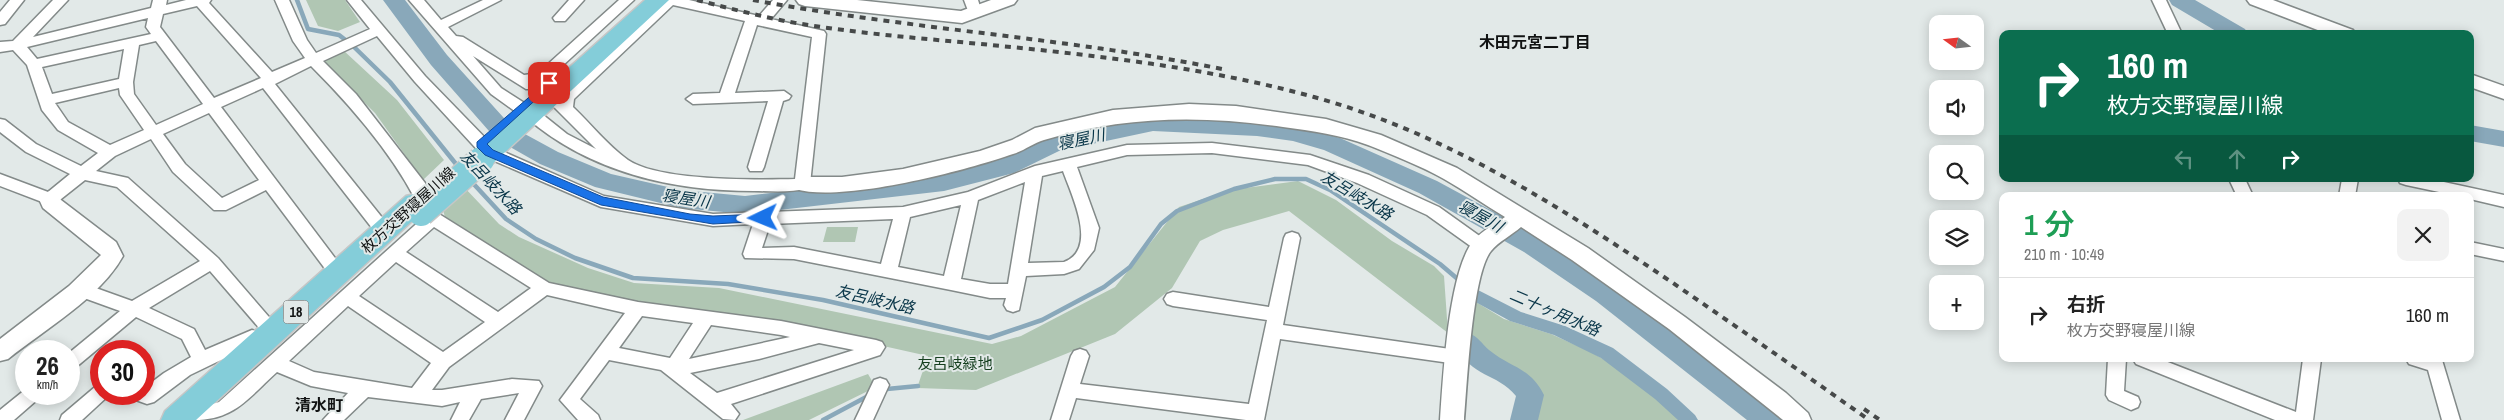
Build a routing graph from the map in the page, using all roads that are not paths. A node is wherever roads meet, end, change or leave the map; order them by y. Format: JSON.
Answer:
{"nodes":[{"id":1,"x":17,"y":0,"type":"edge"},
{"id":2,"x":61,"y":0,"type":"edge"},
{"id":3,"x":202,"y":0,"type":"edge"},
{"id":4,"x":282,"y":0,"type":"edge"},
{"id":5,"x":354,"y":0,"type":"edge"},
{"id":6,"x":416,"y":0,"type":"edge"},
{"id":7,"x":494,"y":0,"type":"edge"},
{"id":8,"x":577,"y":0,"type":"edge"},
{"id":9,"x":627,"y":0,"type":"edge"},
{"id":10,"x":640,"y":0,"type":"edge"},
{"id":11,"x":658,"y":0,"type":"edge"},
{"id":12,"x":780,"y":0,"type":"edge"},
{"id":13,"x":1008,"y":0,"type":"edge"},
{"id":14,"x":2158,"y":0,"type":"edge"},
{"id":15,"x":2256,"y":0,"type":"edge"},
{"id":16,"x":813,"y":1,"type":"edge"},
{"id":17,"x":158,"y":6,"type":"edge"},
{"id":18,"x":973,"y":7,"type":"edge"},
{"id":19,"x":560,"y":18,"type":"dead end"},
{"id":20,"x":0,"y":21,"type":"edge"},
{"id":21,"x":756,"y":21,"type":"junction"},
{"id":22,"x":443,"y":29,"type":"junction"},
{"id":23,"x":379,"y":30,"type":"junction"},
{"id":24,"x":2173,"y":30,"type":"edge"},
{"id":25,"x":2335,"y":30,"type":"edge"},
{"id":26,"x":160,"y":36,"type":"junction"},
{"id":27,"x":132,"y":43,"type":"junction"},
{"id":28,"x":17,"y":46,"type":"junction"},
{"id":29,"x":0,"y":47,"type":"edge"},
{"id":30,"x":314,"y":61,"type":"junction"},
{"id":31,"x":34,"y":64,"type":"junction"},
{"id":32,"x":268,"y":81,"type":"junction"},
{"id":33,"x":126,"y":82,"type":"junction"},
{"id":34,"x":2474,"y":82,"type":"edge"},
{"id":35,"x":2504,"y":93,"type":"edge"},
{"id":36,"x":726,"y":98,"type":"junction"},
{"id":37,"x":693,"y":99,"type":"dead end"},
{"id":38,"x":46,"y":100,"type":"junction"},
{"id":39,"x":213,"y":106,"type":"junction"},
{"id":40,"x":525,"y":113,"type":"junction"},
{"id":41,"x":0,"y":124,"type":"edge"},
{"id":42,"x":155,"y":132,"type":"junction"},
{"id":43,"x":483,"y":150,"type":"junction"},
{"id":44,"x":109,"y":152,"type":"junction"},
{"id":45,"x":1068,"y":164,"type":"junction"},
{"id":46,"x":625,"y":166,"type":"junction"},
{"id":47,"x":756,"y":166,"type":"dead end"},
{"id":48,"x":1035,"y":172,"type":"junction"},
{"id":49,"x":83,"y":174,"type":"junction"},
{"id":50,"x":0,"y":180,"type":"edge"},
{"id":51,"x":269,"y":182,"type":"junction"},
{"id":52,"x":2419,"y":182,"type":"edge"},
{"id":53,"x":802,"y":184,"type":"junction"},
{"id":54,"x":2461,"y":192,"type":"edge"},
{"id":55,"x":2474,"y":195,"type":"edge"},
{"id":56,"x":971,"y":197,"type":"junction"},
{"id":57,"x":50,"y":198,"type":"junction"},
{"id":58,"x":2504,"y":202,"type":"edge"},
{"id":59,"x":422,"y":205,"type":"junction"},
{"id":60,"x":903,"y":214,"type":"junction"},
{"id":61,"x":1520,"y":217,"type":"junction"},
{"id":62,"x":763,"y":218,"type":"junction"},
{"id":63,"x":378,"y":224,"type":"junction"},
{"id":64,"x":1292,"y":238,"type":"dead end"},
{"id":65,"x":1482,"y":246,"type":"junction"},
{"id":66,"x":2474,"y":249,"type":"edge"},
{"id":67,"x":395,"y":253,"type":"junction"},
{"id":68,"x":2504,"y":255,"type":"edge"},
{"id":69,"x":212,"y":262,"type":"junction"},
{"id":70,"x":332,"y":266,"type":"junction"},
{"id":71,"x":1019,"y":270,"type":"junction"},
{"id":72,"x":888,"y":271,"type":"junction"},
{"id":73,"x":951,"y":284,"type":"junction"},
{"id":74,"x":544,"y":288,"type":"junction"},
{"id":75,"x":79,"y":290,"type":"junction"},
{"id":76,"x":347,"y":297,"type":"junction"},
{"id":77,"x":1173,"y":299,"type":"dead end"},
{"id":78,"x":134,"y":309,"type":"junction"},
{"id":79,"x":638,"y":309,"type":"junction"},
{"id":80,"x":706,"y":318,"type":"junction"},
{"id":81,"x":498,"y":320,"type":"junction"},
{"id":82,"x":1275,"y":323,"type":"junction"},
{"id":83,"x":266,"y":324,"type":"junction"},
{"id":84,"x":819,"y":336,"type":"junction"},
{"id":85,"x":252,"y":337,"type":"junction"},
{"id":86,"x":0,"y":352,"type":"edge"},
{"id":87,"x":605,"y":352,"type":"junction"},
{"id":88,"x":80,"y":354,"type":"edge"},
{"id":89,"x":1080,"y":356,"type":"dead end"},
{"id":90,"x":1457,"y":357,"type":"junction"},
{"id":91,"x":201,"y":360,"type":"junction"},
{"id":92,"x":443,"y":362,"type":"junction"},
{"id":93,"x":2117,"y":362,"type":"edge"},
{"id":94,"x":2150,"y":362,"type":"edge"},
{"id":95,"x":2312,"y":362,"type":"edge"},
{"id":96,"x":2425,"y":362,"type":"edge"},
{"id":97,"x":275,"y":363,"type":"junction"},
{"id":98,"x":673,"y":369,"type":"junction"},
{"id":99,"x":880,"y":384,"type":"dead end"},
{"id":100,"x":364,"y":388,"type":"junction"},
{"id":101,"x":155,"y":389,"type":"edge"},
{"id":102,"x":1069,"y":390,"type":"junction"},
{"id":103,"x":475,"y":392,"type":"junction"},
{"id":104,"x":416,"y":396,"type":"junction"},
{"id":105,"x":90,"y":402,"type":"edge"},
{"id":106,"x":714,"y":402,"type":"junction"},
{"id":107,"x":2132,"y":402,"type":"dead end"},
{"id":108,"x":19,"y":405,"type":"edge"},
{"id":109,"x":730,"y":414,"type":"dead end"},
{"id":110,"x":1256,"y":416,"type":"edge"},
{"id":111,"x":191,"y":418,"type":"edge"},
{"id":112,"x":1,"y":420,"type":"edge"},
{"id":113,"x":69,"y":420,"type":"edge"},
{"id":114,"x":172,"y":420,"type":"edge"},
{"id":115,"x":332,"y":420,"type":"edge"},
{"id":116,"x":460,"y":420,"type":"edge"},
{"id":117,"x":514,"y":420,"type":"edge"},
{"id":118,"x":591,"y":420,"type":"edge"},
{"id":119,"x":864,"y":420,"type":"edge"},
{"id":120,"x":1060,"y":420,"type":"edge"},
{"id":121,"x":1452,"y":420,"type":"edge"},
{"id":122,"x":1799,"y":420,"type":"edge"},
{"id":123,"x":2303,"y":420,"type":"edge"},
{"id":124,"x":2451,"y":420,"type":"edge"}],
"edges":[{"from":1,"to":20,"type":"street"},
{"from":2,"to":28,"type":"street"},
{"from":3,"to":17,"type":"street"},
{"from":3,"to":32,"type":"street"},
{"from":4,"to":30,"type":"street"},
{"from":5,"to":23,"type":"street"},
{"from":6,"to":22,"type":"street"},
{"from":7,"to":22,"type":"street"},
{"from":8,"to":19,"type":"street"},
{"from":9,"to":22,"type":"street"},
{"from":10,"to":40,"type":"main road","name":"枚方交野寝屋川線","number":"18"},
{"from":11,"to":40,"type":"main road","name":"枚方交野寝屋川線","number":"18"},
{"from":12,"to":21,"type":"street"},
{"from":13,"to":18,"type":"street"},
{"from":14,"to":24,"type":"street"},
{"from":15,"to":25,"type":"street"},
{"from":16,"to":18,"type":"street"},
{"from":17,"to":26,"type":"street"},
{"from":17,"to":28,"type":"street"},
{"from":21,"to":36,"type":"street"},
{"from":21,"to":46,"type":"street"},
{"from":21,"to":53,"type":"street"},
{"from":22,"to":40,"type":"street"},
{"from":23,"to":30,"type":"street"},
{"from":23,"to":43,"type":"street"},
{"from":26,"to":27,"type":"street"},
{"from":26,"to":39,"type":"street"},
{"from":27,"to":31,"type":"street"},
{"from":27,"to":33,"type":"street"},
{"from":28,"to":29,"type":"street"},
{"from":28,"to":31,"type":"street"},
{"from":30,"to":32,"type":"street"},
{"from":30,"to":59,"type":"street"},
{"from":31,"to":38,"type":"street"},
{"from":32,"to":39,"type":"street"},
{"from":32,"to":63,"type":"street"},
{"from":33,"to":38,"type":"street"},
{"from":33,"to":42,"type":"street"},
{"from":34,"to":35,"type":"street"},
{"from":36,"to":37,"type":"street"},
{"from":36,"to":47,"type":"street"},
{"from":38,"to":44,"type":"street"},
{"from":39,"to":42,"type":"street"},
{"from":39,"to":51,"type":"street"},
{"from":40,"to":43,"type":"main road","name":"枚方交野寝屋川線","number":"18"},
{"from":40,"to":46,"type":"street"},
{"from":41,"to":49,"type":"street"},
{"from":42,"to":44,"type":"street"},
{"from":42,"to":51,"type":"street"},
{"from":43,"to":59,"type":"main road","name":"枚方交野寝屋川線","number":"18","bridge":true},
{"from":43,"to":62,"type":"street"},
{"from":44,"to":49,"type":"street"},
{"from":45,"to":48,"type":"street"},
{"from":45,"to":65,"type":"street"},
{"from":45,"to":71,"type":"street"},
{"from":46,"to":53,"type":"street"},
{"from":48,"to":56,"type":"street"},
{"from":48,"to":71,"type":"street"},
{"from":49,"to":57,"type":"street"},
{"from":49,"to":69,"type":"street"},
{"from":50,"to":57,"type":"street"},
{"from":51,"to":70,"type":"street"},
{"from":52,"to":54,"type":"street"},
{"from":53,"to":61,"type":"street"},
{"from":55,"to":58,"type":"street"},
{"from":56,"to":60,"type":"street"},
{"from":56,"to":73,"type":"street"},
{"from":57,"to":75,"type":"street"},
{"from":59,"to":63,"type":"street"},
{"from":59,"to":67,"type":"street"},
{"from":59,"to":74,"type":"street"},
{"from":59,"to":111,"type":"main road","name":"枚方交野寝屋川線","number":"18"},
{"from":60,"to":62,"type":"street"},
{"from":60,"to":72,"type":"street"},
{"from":61,"to":65,"type":"street"},
{"from":61,"to":122,"type":"street"},
{"from":62,"to":72,"type":"street"},
{"from":63,"to":70,"type":"street"},
{"from":64,"to":82,"type":"street"},
{"from":65,"to":90,"type":"street"},
{"from":66,"to":68,"type":"street"},
{"from":67,"to":76,"type":"street"},
{"from":67,"to":81,"type":"street"},
{"from":69,"to":78,"type":"street"},
{"from":69,"to":83,"type":"street"},
{"from":70,"to":83,"type":"street"},
{"from":71,"to":73,"type":"street"},
{"from":72,"to":73,"type":"street"},
{"from":74,"to":79,"type":"street"},
{"from":74,"to":81,"type":"street"},
{"from":75,"to":78,"type":"street"},
{"from":75,"to":86,"type":"street"},
{"from":76,"to":92,"type":"street"},
{"from":76,"to":97,"type":"street"},
{"from":77,"to":82,"type":"street"},
{"from":78,"to":88,"type":"street"},
{"from":78,"to":91,"type":"street"},
{"from":79,"to":80,"type":"street"},
{"from":79,"to":87,"type":"street"},
{"from":80,"to":84,"type":"street"},
{"from":80,"to":98,"type":"street"},
{"from":81,"to":92,"type":"street"},
{"from":82,"to":90,"type":"street"},
{"from":82,"to":110,"type":"street"},
{"from":83,"to":85,"type":"street"},
{"from":84,"to":98,"type":"street"},
{"from":84,"to":106,"type":"street"},
{"from":85,"to":91,"type":"street"},
{"from":85,"to":114,"type":"street"},
{"from":87,"to":98,"type":"street"},
{"from":87,"to":118,"type":"street"},
{"from":89,"to":102,"type":"street"},
{"from":90,"to":121,"type":"street"},
{"from":91,"to":101,"type":"street"},
{"from":92,"to":104,"type":"street"},
{"from":93,"to":107,"type":"street"},
{"from":94,"to":123,"type":"street"},
{"from":95,"to":123,"type":"street"},
{"from":96,"to":124,"type":"street"},
{"from":97,"to":100,"type":"street"},
{"from":97,"to":111,"type":"street"},
{"from":98,"to":106,"type":"street"},
{"from":99,"to":119,"type":"street"},
{"from":100,"to":104,"type":"street"},
{"from":100,"to":115,"type":"street"},
{"from":102,"to":110,"type":"street"},
{"from":102,"to":120,"type":"street"},
{"from":103,"to":104,"type":"street"},
{"from":103,"to":116,"type":"street"},
{"from":103,"to":117,"type":"street"},
{"from":105,"to":113,"type":"street"},
{"from":106,"to":109,"type":"street"},
{"from":108,"to":112,"type":"street"}]}
